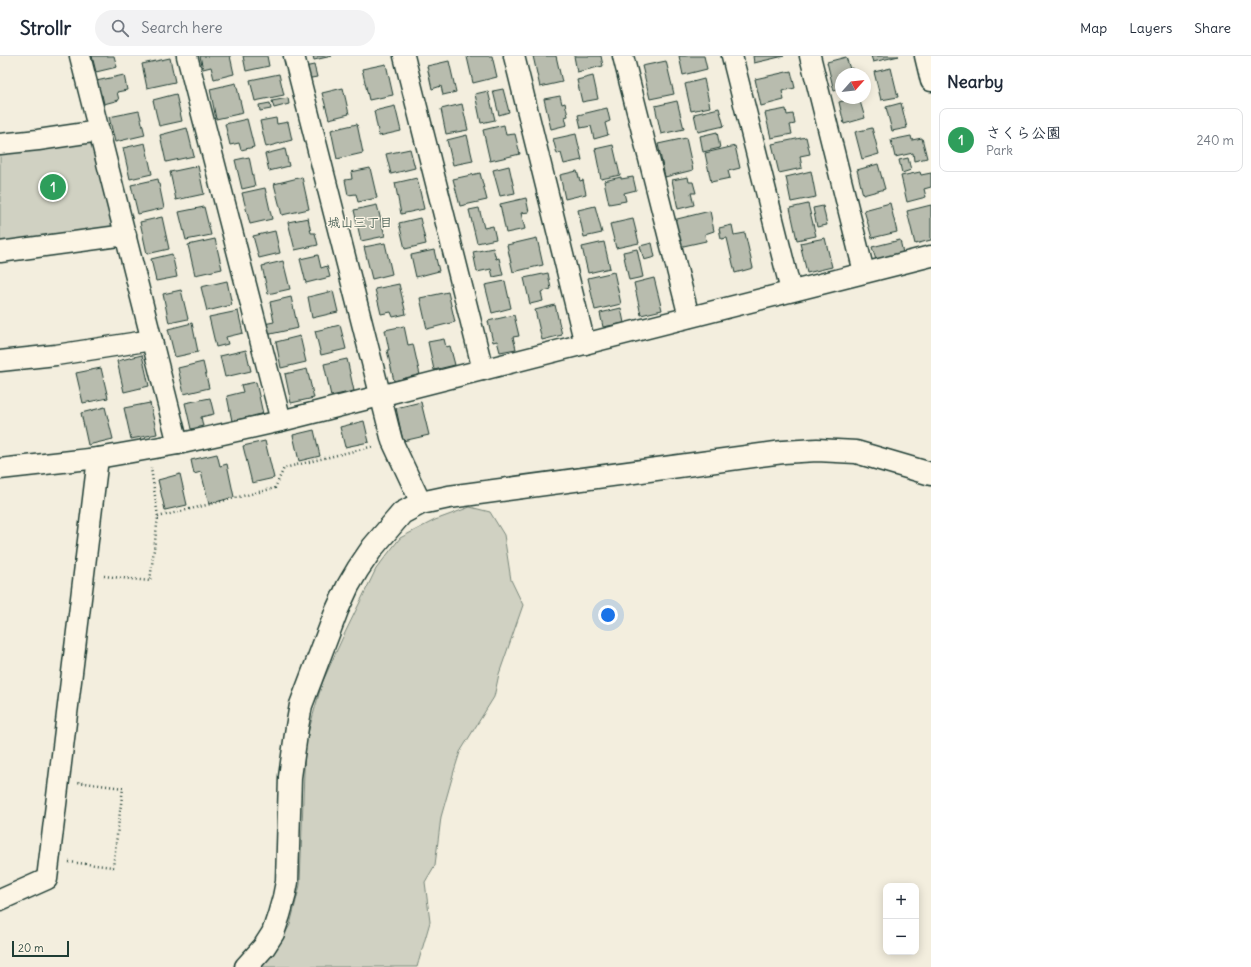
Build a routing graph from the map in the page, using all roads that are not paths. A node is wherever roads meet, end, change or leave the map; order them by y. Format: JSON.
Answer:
{"nodes":[{"id":1,"x":80,"y":56,"type":"edge"},
{"id":2,"x":187,"y":56,"type":"edge"},
{"id":3,"x":294,"y":56,"type":"edge"},
{"id":4,"x":404,"y":56,"type":"edge"},
{"id":5,"x":514,"y":56,"type":"edge"},
{"id":6,"x":623,"y":56,"type":"edge"},
{"id":7,"x":732,"y":56,"type":"edge"},
{"id":8,"x":810,"y":56,"type":"edge"},
{"id":9,"x":925,"y":56,"type":"edge"},
{"id":10,"x":931,"y":81,"type":"edge"},
{"id":11,"x":99,"y":131,"type":"junction"},
{"id":12,"x":0,"y":144,"type":"edge"},
{"id":13,"x":126,"y":235,"type":"junction"},
{"id":14,"x":0,"y":252,"type":"edge"},
{"id":15,"x":931,"y":256,"type":"edge"},
{"id":16,"x":864,"y":272,"type":"junction"},
{"id":17,"x":791,"y":291,"type":"junction"},
{"id":18,"x":689,"y":318,"type":"junction"},
{"id":19,"x":152,"y":340,"type":"junction"},
{"id":20,"x":585,"y":344,"type":"junction"},
{"id":21,"x":0,"y":361,"type":"edge"},
{"id":22,"x":483,"y":370,"type":"junction"},
{"id":23,"x":380,"y":396,"type":"junction"},
{"id":24,"x":281,"y":421,"type":"junction"},
{"id":25,"x":178,"y":444,"type":"junction"},
{"id":26,"x":98,"y":458,"type":"junction"},
{"id":27,"x":0,"y":469,"type":"edge"},
{"id":28,"x":931,"y":474,"type":"edge"},
{"id":29,"x":420,"y":503,"type":"junction"},
{"id":30,"x":0,"y":900,"type":"edge"},
{"id":31,"x":246,"y":967,"type":"edge"}],
"edges":[{"from":1,"to":11,"type":"street"},
{"from":2,"to":24,"type":"street"},
{"from":3,"to":23,"type":"street"},
{"from":4,"to":22,"type":"street"},
{"from":5,"to":20,"type":"street"},
{"from":6,"to":18,"type":"street"},
{"from":7,"to":17,"type":"street"},
{"from":8,"to":16,"type":"street"},
{"from":9,"to":10,"type":"street"},
{"from":11,"to":12,"type":"street"},
{"from":11,"to":13,"type":"street"},
{"from":13,"to":14,"type":"street"},
{"from":13,"to":19,"type":"street"},
{"from":15,"to":16,"type":"street"},
{"from":16,"to":17,"type":"street"},
{"from":17,"to":18,"type":"street"},
{"from":18,"to":20,"type":"street"},
{"from":19,"to":21,"type":"street"},
{"from":19,"to":25,"type":"street"},
{"from":20,"to":22,"type":"street"},
{"from":22,"to":23,"type":"street"},
{"from":23,"to":24,"type":"street"},
{"from":23,"to":29,"type":"street"},
{"from":24,"to":25,"type":"street"},
{"from":25,"to":26,"type":"street"},
{"from":26,"to":27,"type":"street"},
{"from":26,"to":30,"type":"street"},
{"from":28,"to":29,"type":"street"},
{"from":29,"to":31,"type":"street"}]}
